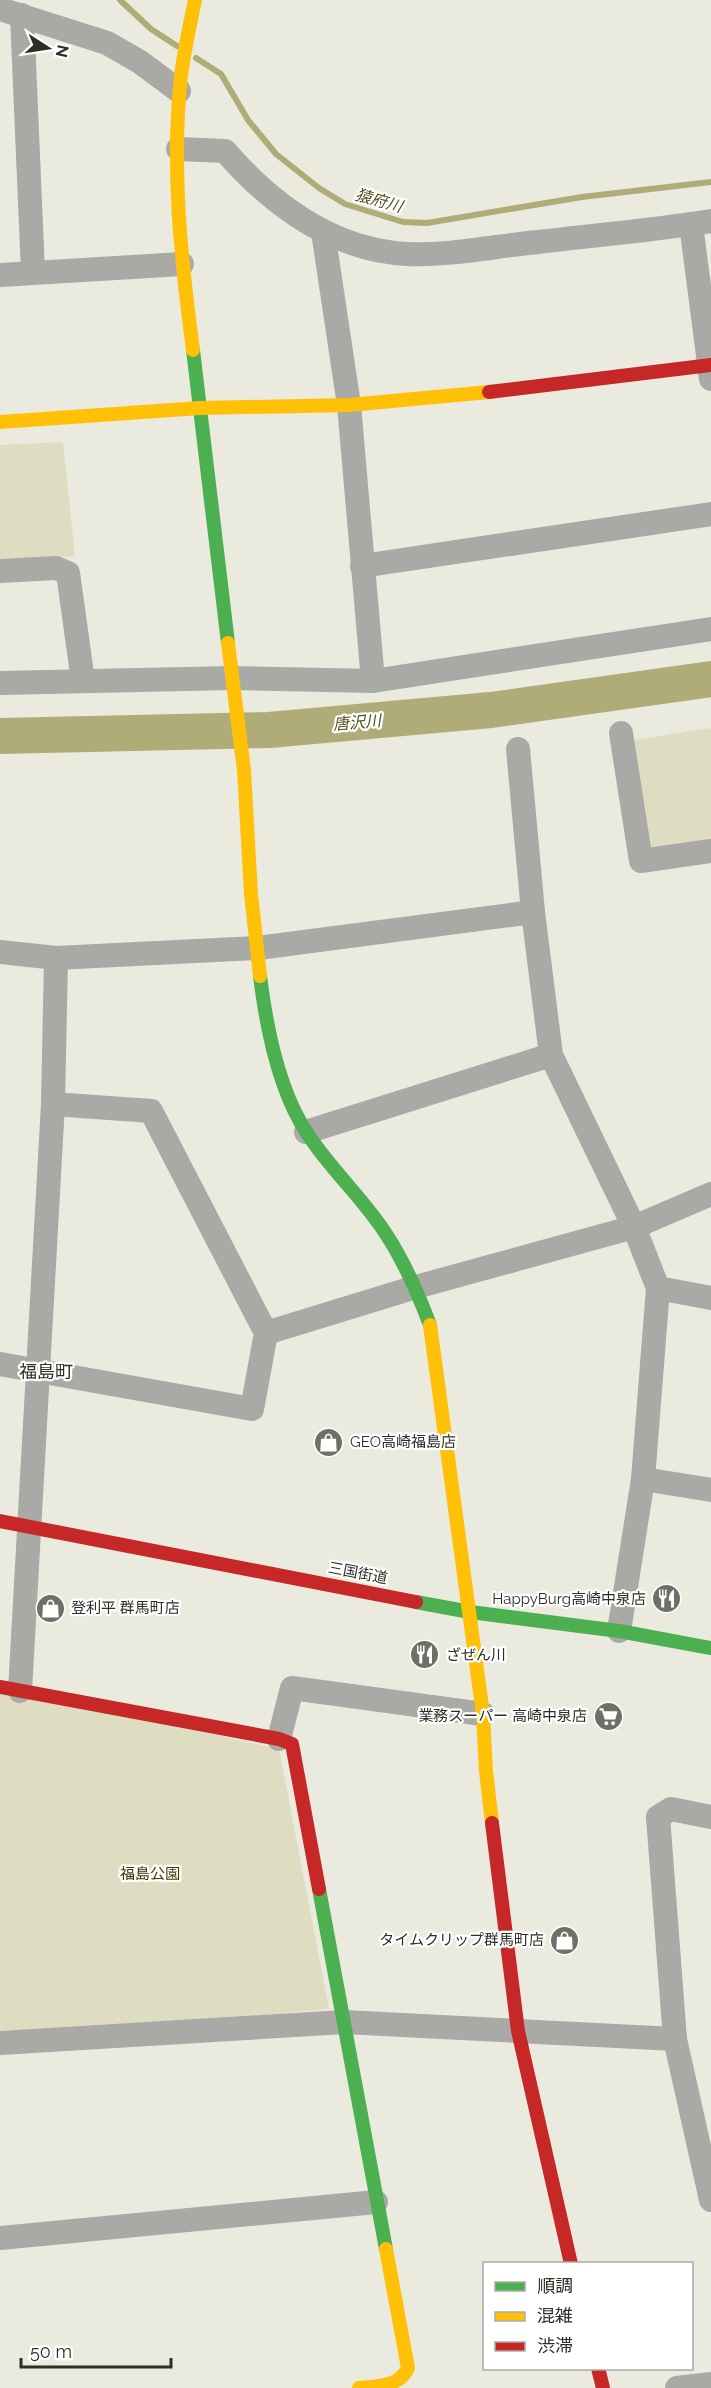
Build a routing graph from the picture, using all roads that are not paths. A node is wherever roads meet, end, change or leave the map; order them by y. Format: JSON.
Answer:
{"nodes":[{"id":1,"x":195,"y":0,"type":"edge"},
{"id":2,"x":11,"y":12,"type":"edge"},
{"id":3,"x":180,"y":83,"type":"junction"},
{"id":4,"x":178,"y":149,"type":"junction"},
{"id":5,"x":701,"y":222,"type":"edge"},
{"id":6,"x":323,"y":232,"type":"junction"},
{"id":7,"x":182,"y":264,"type":"junction"},
{"id":8,"x":33,"y":272,"type":"junction"},
{"id":9,"x":0,"y":275,"type":"edge"},
{"id":10,"x":710,"y":370,"type":"edge"},
{"id":11,"x":349,"y":405,"type":"junction"},
{"id":12,"x":200,"y":408,"type":"junction"},
{"id":13,"x":0,"y":422,"type":"edge"},
{"id":14,"x":711,"y":514,"type":"edge"},
{"id":15,"x":362,"y":566,"type":"junction"},
{"id":16,"x":0,"y":571,"type":"edge"},
{"id":17,"x":711,"y":629,"type":"edge"},
{"id":18,"x":83,"y":681,"type":"junction"},
{"id":19,"x":373,"y":681,"type":"junction"},
{"id":20,"x":0,"y":683,"type":"edge"},
{"id":21,"x":233,"y":683,"type":"junction"},
{"id":22,"x":621,"y":733,"type":"dead end"},
{"id":23,"x":518,"y":749,"type":"dead end"},
{"id":24,"x":711,"y":851,"type":"edge"},
{"id":25,"x":533,"y":912,"type":"junction"},
{"id":26,"x":258,"y":948,"type":"junction"},
{"id":27,"x":0,"y":952,"type":"edge"},
{"id":28,"x":56,"y":958,"type":"junction"},
{"id":29,"x":551,"y":1055,"type":"junction"},
{"id":30,"x":53,"y":1104,"type":"junction"},
{"id":31,"x":306,"y":1132,"type":"junction"},
{"id":32,"x":711,"y":1194,"type":"edge"},
{"id":33,"x":634,"y":1227,"type":"junction"},
{"id":34,"x":416,"y":1287,"type":"junction"},
{"id":35,"x":658,"y":1288,"type":"junction"},
{"id":36,"x":711,"y":1298,"type":"edge"},
{"id":37,"x":266,"y":1333,"type":"junction"},
{"id":38,"x":0,"y":1364,"type":"edge"},
{"id":39,"x":37,"y":1370,"type":"junction"},
{"id":40,"x":643,"y":1479,"type":"junction"},
{"id":41,"x":711,"y":1490,"type":"edge"},
{"id":42,"x":0,"y":1521,"type":"edge"},
{"id":43,"x":29,"y":1526,"type":"junction"},
{"id":44,"x":470,"y":1612,"type":"junction"},
{"id":45,"x":619,"y":1631,"type":"junction"},
{"id":46,"x":711,"y":1648,"type":"edge"},
{"id":47,"x":10,"y":1689,"type":"edge"},
{"id":48,"x":483,"y":1714,"type":"junction"},
{"id":49,"x":279,"y":1739,"type":"junction"},
{"id":50,"x":711,"y":1817,"type":"edge"},
{"id":51,"x":344,"y":2022,"type":"junction"},
{"id":52,"x":518,"y":2031,"type":"junction"},
{"id":53,"x":675,"y":2039,"type":"junction"},
{"id":54,"x":0,"y":2043,"type":"edge"},
{"id":55,"x":711,"y":2200,"type":"edge"},
{"id":56,"x":376,"y":2202,"type":"junction"},
{"id":57,"x":0,"y":2238,"type":"edge"},
{"id":58,"x":571,"y":2262,"type":"edge"},
{"id":59,"x":598,"y":2370,"type":"edge"},
{"id":60,"x":711,"y":2384,"type":"edge"},
{"id":61,"x":359,"y":2388,"type":"edge"},
{"id":62,"x":603,"y":2388,"type":"edge"},
{"id":63,"x":677,"y":2388,"type":"edge"}],
"edges":[{"from":1,"to":3,"type":"street"},
{"from":2,"to":3,"type":"street"},
{"from":2,"to":8,"type":"street"},
{"from":3,"to":4,"type":"street"},
{"from":4,"to":6,"type":"street"},
{"from":4,"to":7,"type":"street"},
{"from":5,"to":6,"type":"street"},
{"from":5,"to":10,"type":"street"},
{"from":6,"to":11,"type":"street"},
{"from":7,"to":8,"type":"street"},
{"from":7,"to":12,"type":"street"},
{"from":8,"to":9,"type":"street"},
{"from":10,"to":11,"type":"street"},
{"from":11,"to":12,"type":"street"},
{"from":11,"to":15,"type":"street"},
{"from":12,"to":13,"type":"street"},
{"from":12,"to":21,"type":"street"},
{"from":14,"to":15,"type":"street"},
{"from":15,"to":19,"type":"street"},
{"from":16,"to":18,"type":"street"},
{"from":17,"to":19,"type":"street"},
{"from":18,"to":20,"type":"street"},
{"from":18,"to":21,"type":"street"},
{"from":19,"to":21,"type":"street"},
{"from":21,"to":26,"type":"street"},
{"from":22,"to":24,"type":"street"},
{"from":23,"to":25,"type":"street"},
{"from":25,"to":26,"type":"street"},
{"from":25,"to":29,"type":"street"},
{"from":26,"to":28,"type":"street"},
{"from":26,"to":31,"type":"street"},
{"from":27,"to":28,"type":"street"},
{"from":28,"to":30,"type":"street"},
{"from":29,"to":31,"type":"street"},
{"from":29,"to":33,"type":"street"},
{"from":30,"to":37,"type":"street"},
{"from":30,"to":39,"type":"street"},
{"from":31,"to":34,"type":"street"},
{"from":32,"to":33,"type":"street"},
{"from":33,"to":34,"type":"street"},
{"from":33,"to":35,"type":"street"},
{"from":34,"to":37,"type":"street"},
{"from":34,"to":44,"type":"street"},
{"from":35,"to":36,"type":"street"},
{"from":35,"to":40,"type":"street"},
{"from":37,"to":39,"type":"street"},
{"from":38,"to":39,"type":"street"},
{"from":39,"to":43,"type":"street"},
{"from":40,"to":41,"type":"street"},
{"from":40,"to":45,"type":"street"},
{"from":42,"to":43,"type":"street","name":"三国街道"},
{"from":43,"to":44,"type":"street","name":"三国街道"},
{"from":43,"to":47,"type":"street"},
{"from":44,"to":45,"type":"street","name":"三国街道"},
{"from":44,"to":48,"type":"street"},
{"from":45,"to":46,"type":"street","name":"三国街道"},
{"from":47,"to":49,"type":"street"},
{"from":48,"to":49,"type":"street"},
{"from":48,"to":52,"type":"street"},
{"from":49,"to":51,"type":"street"},
{"from":50,"to":53,"type":"street"},
{"from":51,"to":52,"type":"street"},
{"from":51,"to":54,"type":"street"},
{"from":51,"to":56,"type":"street"},
{"from":52,"to":53,"type":"street"},
{"from":52,"to":58,"type":"street"},
{"from":53,"to":55,"type":"street"},
{"from":56,"to":57,"type":"street"},
{"from":56,"to":61,"type":"street"},
{"from":59,"to":62,"type":"street"},
{"from":60,"to":63,"type":"street"}]}
